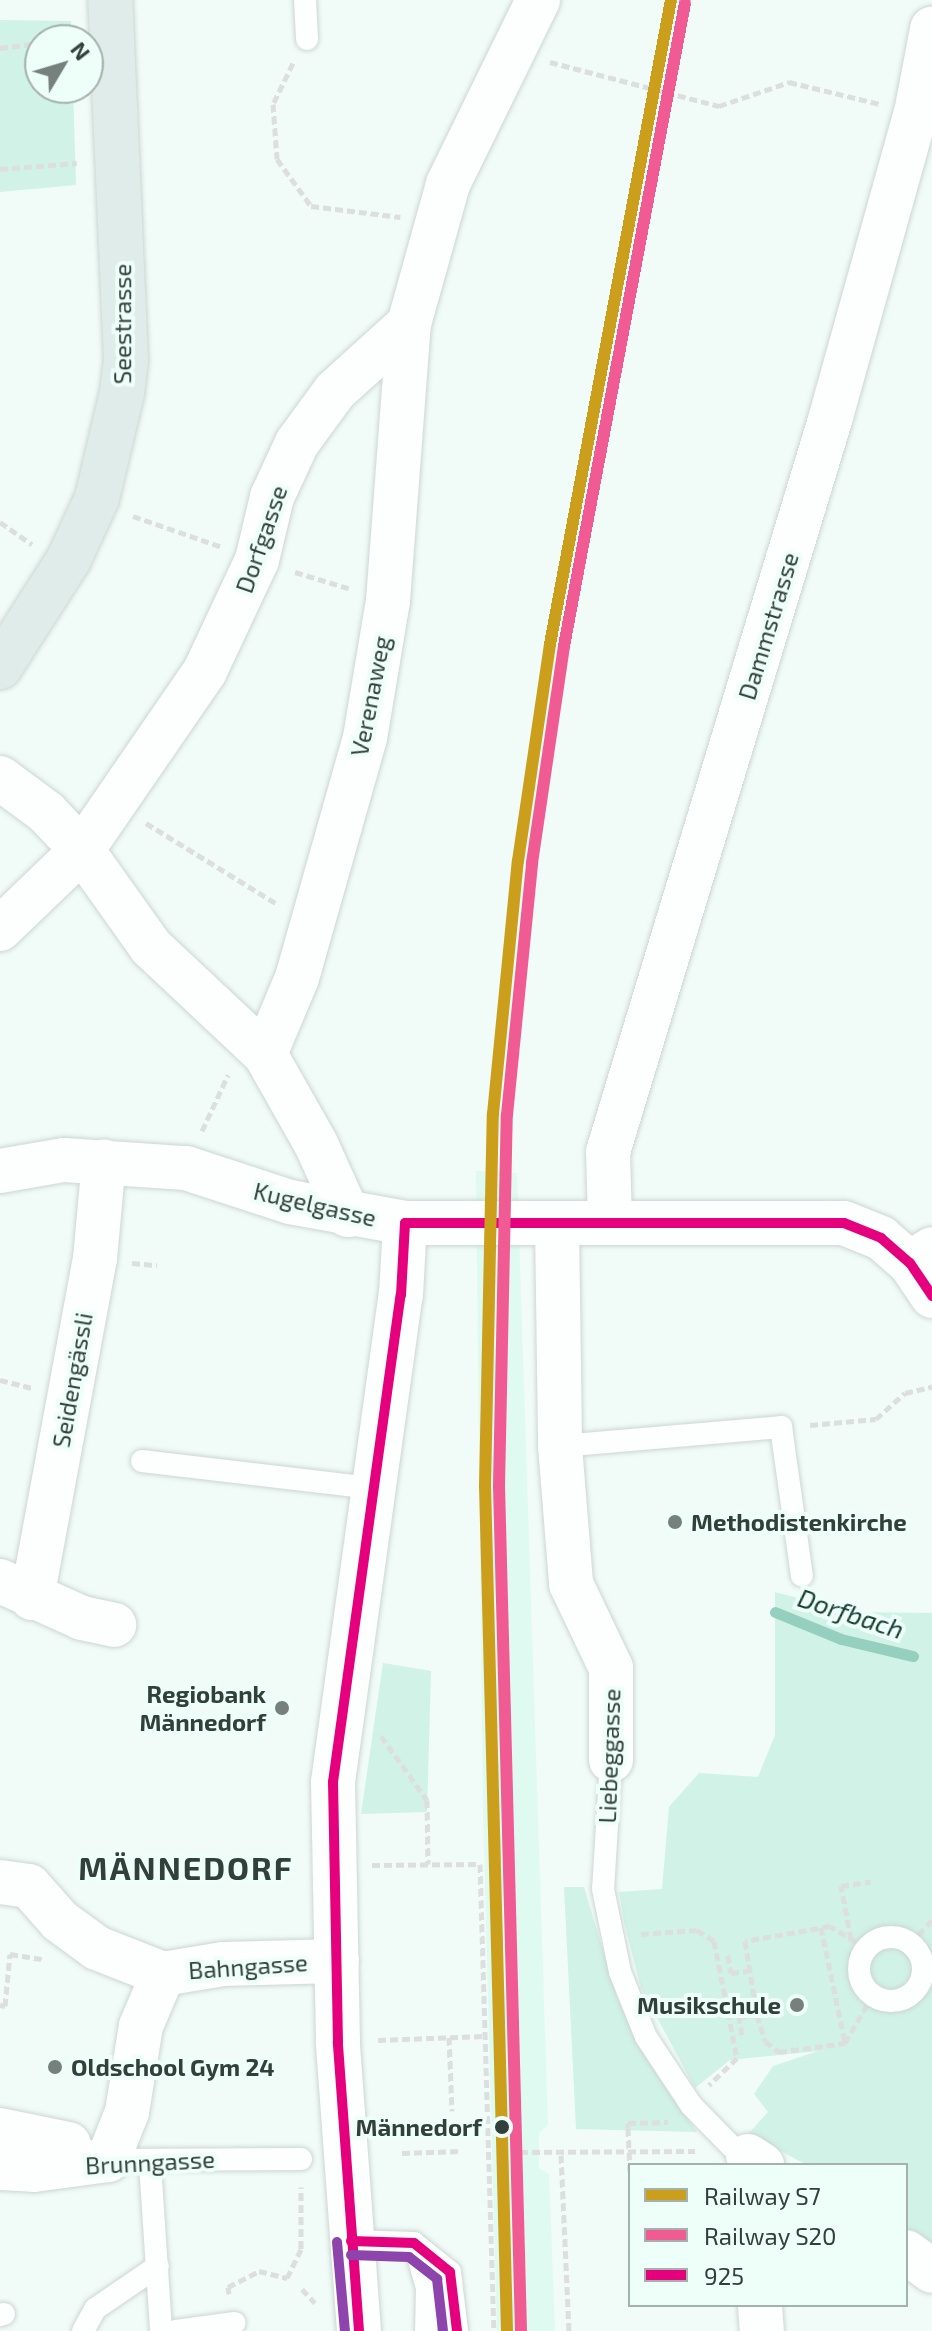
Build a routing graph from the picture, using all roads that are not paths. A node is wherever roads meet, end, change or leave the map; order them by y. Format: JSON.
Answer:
{"nodes":[{"id":1,"x":110,"y":0,"type":"edge"},
{"id":2,"x":305,"y":0,"type":"edge"},
{"id":3,"x":538,"y":0,"type":"edge"},
{"id":4,"x":932,"y":29,"type":"edge"},
{"id":5,"x":300,"y":45,"type":"road end"},
{"id":6,"x":409,"y":324,"type":"junction"},
{"id":7,"x":0,"y":667,"type":"edge"},
{"id":8,"x":0,"y":778,"type":"edge"},
{"id":9,"x":82,"y":850,"type":"junction"},
{"id":10,"x":0,"y":929,"type":"edge"},
{"id":11,"x":256,"y":1045,"type":"junction"},
{"id":12,"x":104,"y":1161,"type":"junction"},
{"id":13,"x":0,"y":1171,"type":"edge"},
{"id":14,"x":348,"y":1215,"type":"junction"},
{"id":15,"x":610,"y":1222,"type":"junction"},
{"id":16,"x":405,"y":1223,"type":"junction"},
{"id":17,"x":557,"y":1224,"type":"junction"},
{"id":18,"x":925,"y":1269,"type":"edge"},
{"id":19,"x":560,"y":1446,"type":"junction"},
{"id":20,"x":142,"y":1461,"type":"dead end"},
{"id":21,"x":372,"y":1488,"type":"junction"},
{"id":22,"x":802,"y":1576,"type":"dead end"},
{"id":23,"x":8,"y":1587,"type":"edge"},
{"id":24,"x":114,"y":1625,"type":"dead end"},
{"id":25,"x":611,"y":1760,"type":"joint"},
{"id":26,"x":0,"y":1882,"type":"edge"},
{"id":27,"x":337,"y":1961,"type":"junction"},
{"id":28,"x":163,"y":1974,"type":"junction"},
{"id":29,"x":927,"y":1984,"type":"edge"},
{"id":30,"x":0,"y":2130,"type":"edge"},
{"id":31,"x":88,"y":2152,"type":"junction"},
{"id":32,"x":301,"y":2159,"type":"road end"},
{"id":33,"x":755,"y":2161,"type":"edge"},
{"id":34,"x":150,"y":2164,"type":"junction"},
{"id":35,"x":0,"y":2168,"type":"edge"},
{"id":36,"x":351,"y":2241,"type":"junction"},
{"id":37,"x":414,"y":2243,"type":"junction"},
{"id":38,"x":908,"y":2253,"type":"edge"},
{"id":39,"x":158,"y":2266,"type":"junction"},
{"id":40,"x":932,"y":2271,"type":"edge"},
{"id":41,"x":760,"y":2307,"type":"edge"},
{"id":42,"x":234,"y":2323,"type":"road end"},
{"id":43,"x":83,"y":2331,"type":"edge"},
{"id":44,"x":161,"y":2331,"type":"edge"},
{"id":45,"x":176,"y":2331,"type":"edge"},
{"id":46,"x":359,"y":2331,"type":"edge"},
{"id":47,"x":426,"y":2331,"type":"edge"},
{"id":48,"x":457,"y":2331,"type":"edge"},
{"id":49,"x":762,"y":2331,"type":"edge"}],
"edges":[{"from":1,"to":7,"type":"main road","name":"Seestrasse"},
{"from":2,"to":5,"type":"lane"},
{"from":3,"to":6,"type":"street"},
{"from":4,"to":15,"type":"street","name":"Dammstrasse"},
{"from":6,"to":9,"type":"street","name":"Dorfgasse"},
{"from":6,"to":11,"type":"street","name":"Verenaweg"},
{"from":8,"to":9,"type":"street"},
{"from":9,"to":10,"type":"street","name":"Dorfgasse"},
{"from":9,"to":11,"type":"street"},
{"from":11,"to":14,"type":"street"},
{"from":12,"to":13,"type":"street","name":"Kugelgasse"},
{"from":12,"to":14,"type":"street","name":"Kugelgasse"},
{"from":12,"to":23,"type":"street","name":"Seidengässli"},
{"from":14,"to":16,"type":"street","name":"Kugelgasse"},
{"from":15,"to":17,"type":"street","name":"Kugelgasse"},
{"from":15,"to":18,"type":"street","name":"Kugelgasse"},
{"from":16,"to":17,"type":"street","name":"Kugelgasse"},
{"from":16,"to":21,"type":"street"},
{"from":17,"to":19,"type":"street","name":"Liebeggasse"},
{"from":19,"to":22,"type":"lane"},
{"from":19,"to":25,"type":"street","name":"Liebeggasse"},
{"from":20,"to":21,"type":"lane"},
{"from":21,"to":27,"type":"street"},
{"from":23,"to":24,"type":"street"},
{"from":25,"to":33,"type":"lane","name":"Liebeggasse"},
{"from":26,"to":28,"type":"street"},
{"from":27,"to":28,"type":"street","name":"Bahngasse"},
{"from":27,"to":36,"type":"street"},
{"from":28,"to":31,"type":"street","name":"Bahngasse"},
{"from":29,"to":29,"type":"lane"},
{"from":30,"to":31,"type":"street"},
{"from":31,"to":34,"type":"lane","name":"Brunngasse"},
{"from":31,"to":35,"type":"street","name":"Brunngasse"},
{"from":32,"to":34,"type":"lane","name":"Brunngasse"},
{"from":34,"to":39,"type":"lane"},
{"from":36,"to":37,"type":"lane"},
{"from":36,"to":46,"type":"street"},
{"from":37,"to":47,"type":"lane"},
{"from":37,"to":48,"type":"lane"},
{"from":38,"to":40,"type":"street"},
{"from":39,"to":43,"type":"lane"},
{"from":39,"to":44,"type":"lane"},
{"from":41,"to":49,"type":"street"},
{"from":42,"to":45,"type":"lane"}]}
